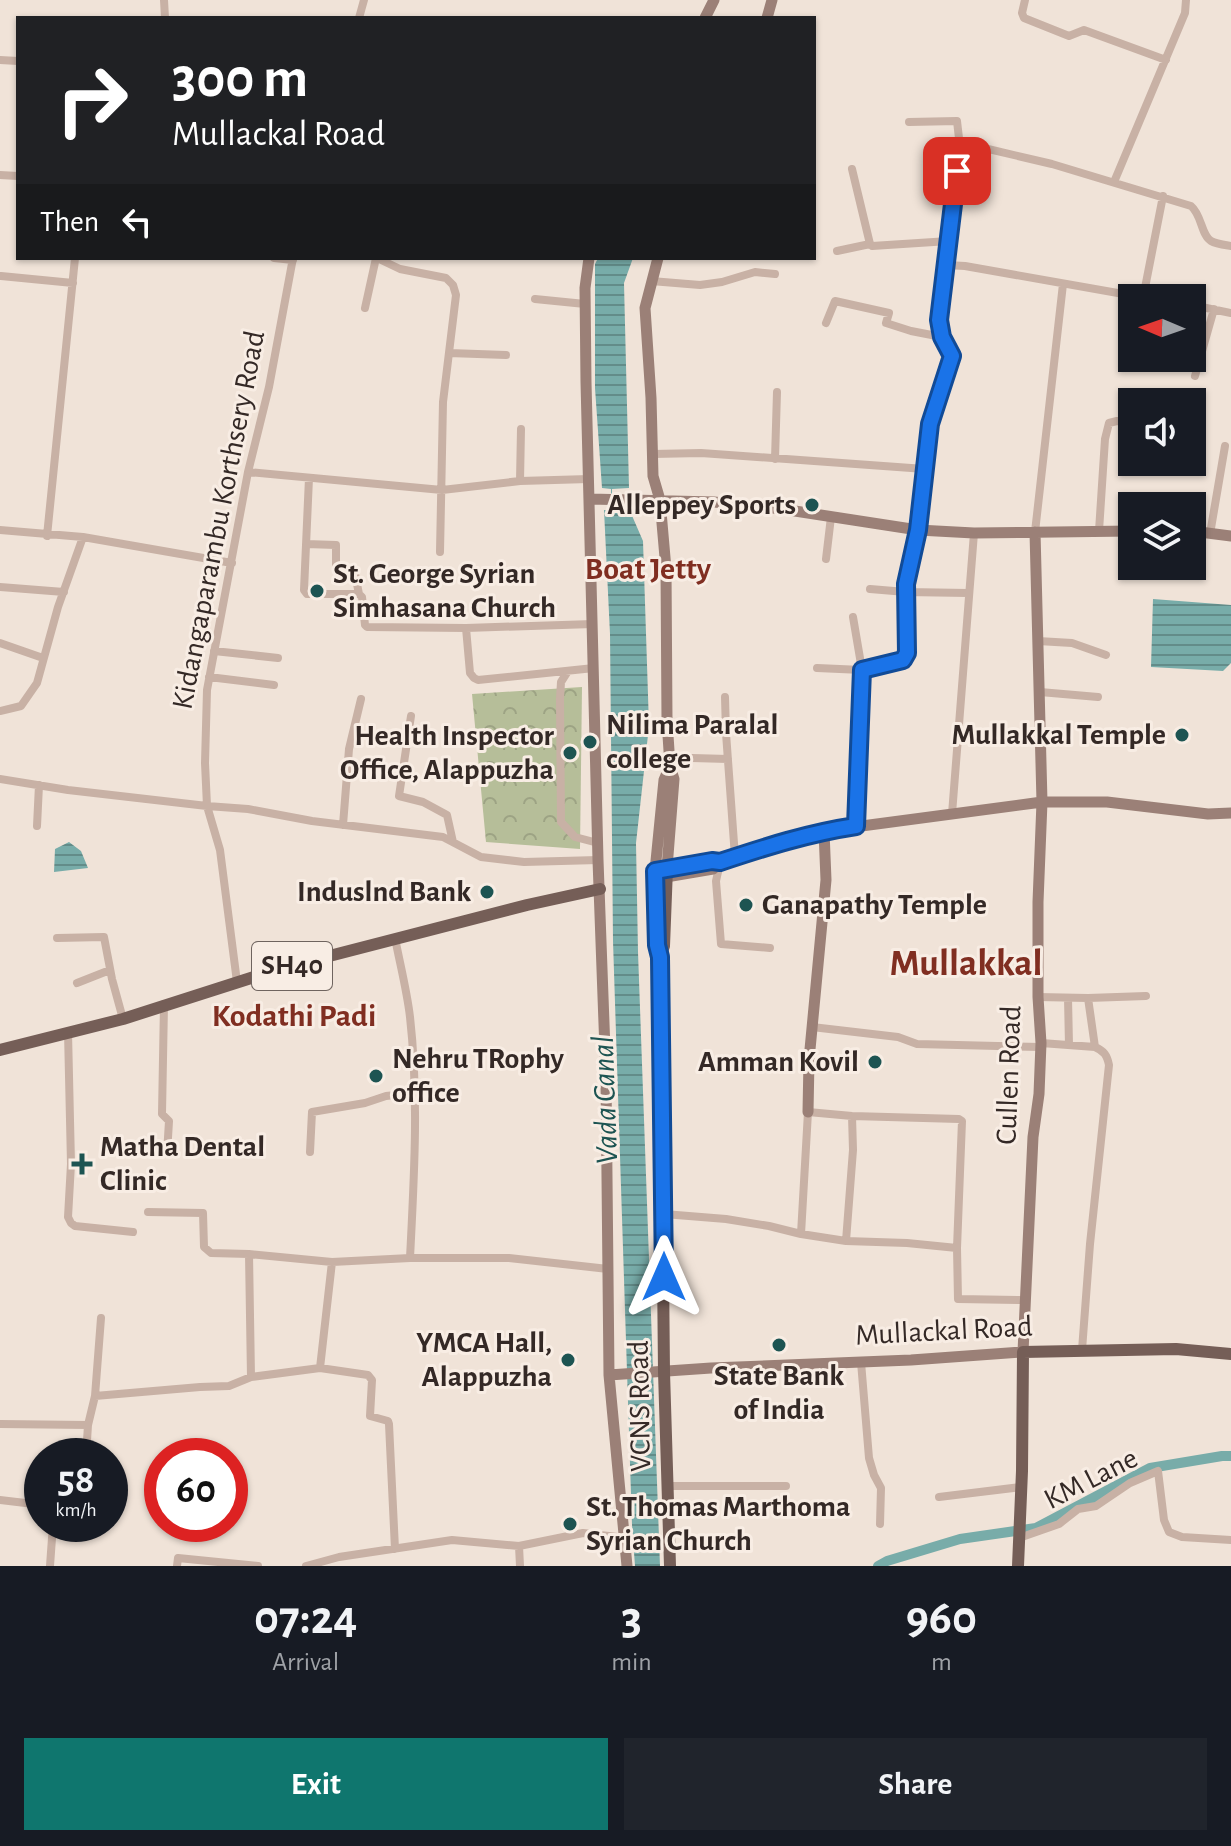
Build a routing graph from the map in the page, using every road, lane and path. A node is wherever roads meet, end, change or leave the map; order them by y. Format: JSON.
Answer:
{"nodes":[{"id":1,"x":1025,"y":0,"type":"edge"},
{"id":2,"x":1186,"y":0,"type":"edge"},
{"id":3,"x":1166,"y":60,"type":"junction"},
{"id":4,"x":909,"y":122,"type":"dead end"},
{"id":5,"x":960,"y":147,"type":"junction"},
{"id":6,"x":852,"y":169,"type":"dead end"},
{"id":7,"x":1114,"y":182,"type":"junction"},
{"id":8,"x":1163,"y":196,"type":"junction"},
{"id":9,"x":949,"y":241,"type":"junction"},
{"id":10,"x":870,"y":244,"type":"junction"},
{"id":11,"x":1231,"y":246,"type":"edge"},
{"id":12,"x":837,"y":251,"type":"dead end"},
{"id":13,"x":75,"y":260,"type":"edge"},
{"id":14,"x":293,"y":260,"type":"edge"},
{"id":15,"x":376,"y":260,"type":"edge"},
{"id":16,"x":589,"y":260,"type":"edge"},
{"id":17,"x":657,"y":260,"type":"edge"},
{"id":18,"x":390,"y":261,"type":"edge"},
{"id":19,"x":946,"y":265,"type":"junction"},
{"id":20,"x":775,"y":274,"type":"dead end"},
{"id":21,"x":1,"y":276,"type":"edge"},
{"id":22,"x":651,"y":281,"type":"junction"},
{"id":23,"x":73,"y":283,"type":"junction"},
{"id":24,"x":1063,"y":284,"type":"junction"},
{"id":25,"x":1147,"y":284,"type":"edge"},
{"id":26,"x":1118,"y":294,"type":"edge"},
{"id":27,"x":535,"y":299,"type":"dead end"},
{"id":28,"x":585,"y":304,"type":"junction"},
{"id":29,"x":365,"y":308,"type":"dead end"},
{"id":30,"x":1206,"y":308,"type":"edge"},
{"id":31,"x":1214,"y":309,"type":"junction"},
{"id":32,"x":1231,"y":313,"type":"edge"},
{"id":33,"x":826,"y":323,"type":"dead end"},
{"id":34,"x":942,"y":337,"type":"junction"},
{"id":35,"x":449,"y":353,"type":"junction"},
{"id":36,"x":506,"y":355,"type":"dead end"},
{"id":37,"x":1195,"y":376,"type":"dead end"},
{"id":38,"x":777,"y":392,"type":"dead end"},
{"id":39,"x":1118,"y":421,"type":"edge"},
{"id":40,"x":521,"y":429,"type":"dead end"},
{"id":41,"x":1225,"y":446,"type":"dead end"},
{"id":42,"x":653,"y":454,"type":"junction"},
{"id":43,"x":775,"y":459,"type":"junction"},
{"id":44,"x":925,"y":469,"type":"junction"},
{"id":45,"x":248,"y":472,"type":"junction"},
{"id":46,"x":309,"y":478,"type":"junction"},
{"id":47,"x":589,"y":479,"type":"junction"},
{"id":48,"x":520,"y":481,"type":"junction"},
{"id":49,"x":442,"y":490,"type":"junction"},
{"id":50,"x":590,"y":499,"type":"junction"},
{"id":51,"x":660,"y":500,"type":"junction"},
{"id":52,"x":831,"y":517,"type":"junction"},
{"id":53,"x":0,"y":530,"type":"edge"},
{"id":54,"x":918,"y":530,"type":"junction"},
{"id":55,"x":1099,"y":531,"type":"junction"},
{"id":56,"x":1118,"y":531,"type":"edge"},
{"id":57,"x":1035,"y":532,"type":"junction"},
{"id":58,"x":974,"y":533,"type":"junction"},
{"id":59,"x":1206,"y":533,"type":"edge"},
{"id":60,"x":1210,"y":534,"type":"junction"},
{"id":61,"x":47,"y":536,"type":"junction"},
{"id":62,"x":1231,"y":536,"type":"edge"},
{"id":63,"x":83,"y":537,"type":"junction"},
{"id":64,"x":306,"y":544,"type":"junction"},
{"id":65,"x":440,"y":552,"type":"dead end"},
{"id":66,"x":826,"y":559,"type":"dead end"},
{"id":67,"x":232,"y":563,"type":"junction"},
{"id":68,"x":0,"y":587,"type":"edge"},
{"id":69,"x":870,"y":589,"type":"dead end"},
{"id":70,"x":64,"y":592,"type":"junction"},
{"id":71,"x":906,"y":592,"type":"junction"},
{"id":72,"x":968,"y":593,"type":"junction"},
{"id":73,"x":359,"y":594,"type":"junction"},
{"id":74,"x":853,"y":617,"type":"dead end"},
{"id":75,"x":593,"y":624,"type":"junction"},
{"id":76,"x":466,"y":628,"type":"junction"},
{"id":77,"x":1038,"y":641,"type":"junction"},
{"id":78,"x":0,"y":643,"type":"edge"},
{"id":79,"x":214,"y":651,"type":"junction"},
{"id":80,"x":1106,"y":655,"type":"dead end"},
{"id":81,"x":43,"y":658,"type":"junction"},
{"id":82,"x":278,"y":658,"type":"dead end"},
{"id":83,"x":594,"y":668,"type":"junction"},
{"id":84,"x":817,"y":668,"type":"dead end"},
{"id":85,"x":862,"y":670,"type":"junction"},
{"id":86,"x":568,"y":671,"type":"junction"},
{"id":87,"x":209,"y":677,"type":"junction"},
{"id":88,"x":274,"y":685,"type":"dead end"},
{"id":89,"x":1040,"y":692,"type":"junction"},
{"id":90,"x":725,"y":697,"type":"dead end"},
{"id":91,"x":1098,"y":697,"type":"dead end"},
{"id":92,"x":361,"y":699,"type":"dead end"},
{"id":93,"x":0,"y":711,"type":"edge"},
{"id":94,"x":411,"y":716,"type":"dead end"},
{"id":95,"x":692,"y":758,"type":"dead end"},
{"id":96,"x":728,"y":759,"type":"junction"},
{"id":97,"x":0,"y":779,"type":"edge"},
{"id":98,"x":39,"y":785,"type":"junction"},
{"id":99,"x":1042,"y":802,"type":"junction"},
{"id":100,"x":207,"y":806,"type":"junction"},
{"id":101,"x":1231,"y":813,"type":"edge"},
{"id":102,"x":952,"y":814,"type":"junction"},
{"id":103,"x":343,"y":825,"type":"junction"},
{"id":104,"x":37,"y":826,"type":"dead end"},
{"id":105,"x":856,"y":826,"type":"junction"},
{"id":106,"x":824,"y":831,"type":"junction"},
{"id":107,"x":453,"y":842,"type":"junction"},
{"id":108,"x":598,"y":843,"type":"junction"},
{"id":109,"x":735,"y":857,"type":"junction"},
{"id":110,"x":598,"y":860,"type":"junction"},
{"id":111,"x":720,"y":862,"type":"junction"},
{"id":112,"x":661,"y":874,"type":"junction"},
{"id":113,"x":600,"y":889,"type":"junction"},
{"id":114,"x":57,"y":938,"type":"dead end"},
{"id":115,"x":395,"y":938,"type":"junction"},
{"id":116,"x":770,"y":948,"type":"dead end"},
{"id":117,"x":110,"y":970,"type":"junction"},
{"id":118,"x":237,"y":982,"type":"junction"},
{"id":119,"x":77,"y":983,"type":"dead end"},
{"id":120,"x":1146,"y":996,"type":"dead end"},
{"id":121,"x":1038,"y":997,"type":"junction"},
{"id":122,"x":1068,"y":998,"type":"junction"},
{"id":123,"x":1088,"y":998,"type":"junction"},
{"id":124,"x":164,"y":1004,"type":"junction"},
{"id":125,"x":123,"y":1019,"type":"junction"},
{"id":126,"x":812,"y":1027,"type":"junction"},
{"id":127,"x":68,"y":1032,"type":"junction"},
{"id":128,"x":1041,"y":1045,"type":"junction"},
{"id":129,"x":1069,"y":1045,"type":"junction"},
{"id":130,"x":1095,"y":1047,"type":"junction"},
{"id":131,"x":0,"y":1050,"type":"edge"},
{"id":132,"x":414,"y":1093,"type":"junction"},
{"id":133,"x":808,"y":1112,"type":"junction"},
{"id":134,"x":852,"y":1116,"type":"junction"},
{"id":135,"x":310,"y":1152,"type":"dead end"},
{"id":136,"x":167,"y":1154,"type":"dead end"},
{"id":137,"x":148,"y":1212,"type":"dead end"},
{"id":138,"x":664,"y":1214,"type":"junction"},
{"id":139,"x":133,"y":1232,"type":"dead end"},
{"id":140,"x":801,"y":1234,"type":"junction"},
{"id":141,"x":846,"y":1241,"type":"junction"},
{"id":142,"x":957,"y":1248,"type":"junction"},
{"id":143,"x":249,"y":1254,"type":"junction"},
{"id":144,"x":410,"y":1258,"type":"junction"},
{"id":145,"x":332,"y":1262,"type":"junction"},
{"id":146,"x":608,"y":1269,"type":"junction"},
{"id":147,"x":1024,"y":1300,"type":"junction"},
{"id":148,"x":101,"y":1318,"type":"dead end"},
{"id":149,"x":1082,"y":1350,"type":"junction"},
{"id":150,"x":1023,"y":1352,"type":"junction"},
{"id":151,"x":1231,"y":1354,"type":"edge"},
{"id":152,"x":861,"y":1362,"type":"junction"},
{"id":153,"x":320,"y":1368,"type":"junction"},
{"id":154,"x":662,"y":1372,"type":"junction"},
{"id":155,"x":613,"y":1374,"type":"junction"},
{"id":156,"x":251,"y":1377,"type":"junction"},
{"id":157,"x":95,"y":1396,"type":"junction"},
{"id":158,"x":0,"y":1424,"type":"edge"},
{"id":159,"x":88,"y":1425,"type":"junction"},
{"id":160,"x":87,"y":1438,"type":"edge"},
{"id":161,"x":667,"y":1486,"type":"junction"},
{"id":162,"x":786,"y":1486,"type":"dead end"},
{"id":163,"x":1021,"y":1487,"type":"junction"},
{"id":164,"x":939,"y":1497,"type":"dead end"},
{"id":165,"x":0,"y":1500,"type":"edge"},
{"id":166,"x":24,"y":1503,"type":"edge"},
{"id":167,"x":880,"y":1524,"type":"dead end"},
{"id":168,"x":1020,"y":1531,"type":"junction"},
{"id":169,"x":626,"y":1538,"type":"junction"},
{"id":170,"x":1231,"y":1540,"type":"edge"},
{"id":171,"x":52,"y":1542,"type":"edge"},
{"id":172,"x":519,"y":1546,"type":"junction"},
{"id":173,"x":395,"y":1549,"type":"junction"},
{"id":174,"x":50,"y":1566,"type":"edge"},
{"id":175,"x":177,"y":1566,"type":"edge"},
{"id":176,"x":258,"y":1566,"type":"edge"},
{"id":177,"x":306,"y":1566,"type":"edge"},
{"id":178,"x":520,"y":1566,"type":"edge"},
{"id":179,"x":627,"y":1566,"type":"edge"},
{"id":180,"x":670,"y":1566,"type":"edge"},
{"id":181,"x":1018,"y":1566,"type":"edge"}],
"edges":[{"from":1,"to":3,"type":"street"},
{"from":2,"to":3,"type":"street"},
{"from":3,"to":7,"type":"street"},
{"from":4,"to":5,"type":"street"},
{"from":5,"to":7,"type":"street"},
{"from":5,"to":9,"type":"street"},
{"from":6,"to":10,"type":"street"},
{"from":7,"to":8,"type":"street"},
{"from":8,"to":11,"type":"street"},
{"from":8,"to":25,"type":"street"},
{"from":9,"to":10,"type":"street"},
{"from":9,"to":19,"type":"street"},
{"from":10,"to":12,"type":"street"},
{"from":13,"to":23,"type":"street"},
{"from":14,"to":45,"type":"street","name":"Kidangaparambu Korthsery Road"},
{"from":15,"to":29,"type":"street"},
{"from":16,"to":28,"type":"main road"},
{"from":17,"to":22,"type":"main road"},
{"from":18,"to":35,"type":"street"},
{"from":19,"to":24,"type":"street"},
{"from":19,"to":34,"type":"street"},
{"from":20,"to":22,"type":"street"},
{"from":21,"to":23,"type":"street"},
{"from":22,"to":42,"type":"main road"},
{"from":23,"to":61,"type":"street"},
{"from":24,"to":26,"type":"street"},
{"from":24,"to":57,"type":"street"},
{"from":27,"to":28,"type":"street"},
{"from":28,"to":47,"type":"main road"},
{"from":30,"to":31,"type":"street"},
{"from":31,"to":32,"type":"street"},
{"from":31,"to":37,"type":"street"},
{"from":33,"to":34,"type":"street"},
{"from":34,"to":44,"type":"street"},
{"from":35,"to":36,"type":"street"},
{"from":35,"to":49,"type":"street"},
{"from":38,"to":43,"type":"street"},
{"from":39,"to":55,"type":"street"},
{"from":40,"to":48,"type":"street"},
{"from":41,"to":60,"type":"street"},
{"from":42,"to":43,"type":"street"},
{"from":42,"to":51,"type":"main road"},
{"from":43,"to":44,"type":"street"},
{"from":44,"to":54,"type":"street"},
{"from":45,"to":46,"type":"street"},
{"from":45,"to":67,"type":"street","name":"Kidangaparambu Korthsery Road"},
{"from":46,"to":49,"type":"street"},
{"from":46,"to":64,"type":"street"},
{"from":47,"to":48,"type":"street"},
{"from":47,"to":50,"type":"main road"},
{"from":48,"to":49,"type":"street"},
{"from":49,"to":65,"type":"street"},
{"from":50,"to":51,"type":"main road"},
{"from":50,"to":75,"type":"main road"},
{"from":51,"to":52,"type":"main road"},
{"from":51,"to":112,"type":"main road"},
{"from":52,"to":54,"type":"main road"},
{"from":52,"to":66,"type":"street"},
{"from":53,"to":61,"type":"street"},
{"from":54,"to":58,"type":"main road"},
{"from":54,"to":71,"type":"street"},
{"from":55,"to":56,"type":"main road"},
{"from":55,"to":57,"type":"main road"},
{"from":57,"to":58,"type":"main road"},
{"from":57,"to":77,"type":"main road","name":"Cullen Road"},
{"from":58,"to":72,"type":"street"},
{"from":59,"to":60,"type":"main road"},
{"from":60,"to":62,"type":"main road"},
{"from":61,"to":63,"type":"street"},
{"from":63,"to":67,"type":"street"},
{"from":63,"to":70,"type":"street"},
{"from":64,"to":73,"type":"street"},
{"from":64,"to":73,"type":"street"},
{"from":67,"to":79,"type":"street","name":"Kidangaparambu Korthsery Road"},
{"from":68,"to":70,"type":"street"},
{"from":69,"to":71,"type":"street"},
{"from":70,"to":81,"type":"street"},
{"from":71,"to":72,"type":"street"},
{"from":71,"to":85,"type":"street"},
{"from":72,"to":102,"type":"street"},
{"from":73,"to":76,"type":"street"},
{"from":74,"to":85,"type":"street"},
{"from":75,"to":76,"type":"street"},
{"from":75,"to":83,"type":"main road"},
{"from":76,"to":86,"type":"street"},
{"from":77,"to":80,"type":"street"},
{"from":77,"to":89,"type":"main road","name":"Cullen Road"},
{"from":78,"to":81,"type":"street"},
{"from":79,"to":82,"type":"street"},
{"from":79,"to":87,"type":"street","name":"Kidangaparambu Korthsery Road"},
{"from":81,"to":93,"type":"street"},
{"from":83,"to":86,"type":"street"},
{"from":83,"to":108,"type":"main road"},
{"from":84,"to":85,"type":"street"},
{"from":85,"to":105,"type":"street"},
{"from":86,"to":108,"type":"street"},
{"from":87,"to":88,"type":"street"},
{"from":87,"to":100,"type":"street","name":"Kidangaparambu Korthsery Road"},
{"from":89,"to":91,"type":"street"},
{"from":89,"to":99,"type":"main road","name":"Cullen Road"},
{"from":90,"to":96,"type":"street"},
{"from":92,"to":103,"type":"street"},
{"from":94,"to":107,"type":"street"},
{"from":95,"to":96,"type":"street"},
{"from":96,"to":109,"type":"street"},
{"from":97,"to":98,"type":"street"},
{"from":98,"to":100,"type":"street"},
{"from":98,"to":104,"type":"street"},
{"from":99,"to":101,"type":"main road"},
{"from":99,"to":102,"type":"main road"},
{"from":99,"to":121,"type":"main road","name":"Cullen Road"},
{"from":100,"to":103,"type":"street"},
{"from":100,"to":118,"type":"street","name":"Kidangaparambu Korthsery Road"},
{"from":102,"to":105,"type":"main road"},
{"from":103,"to":107,"type":"street"},
{"from":105,"to":106,"type":"main road"},
{"from":106,"to":109,"type":"main road"},
{"from":106,"to":126,"type":"main road"},
{"from":107,"to":110,"type":"street"},
{"from":108,"to":110,"type":"main road"},
{"from":109,"to":111,"type":"main road"},
{"from":110,"to":113,"type":"main road"},
{"from":111,"to":112,"type":"main road"},
{"from":111,"to":116,"type":"street"},
{"from":112,"to":138,"type":"main road","name":"VCNS Road"},
{"from":113,"to":115,"type":"main road","number":"SH40"},
{"from":113,"to":146,"type":"main road"},
{"from":114,"to":117,"type":"street"},
{"from":115,"to":118,"type":"main road","number":"SH40"},
{"from":115,"to":132,"type":"street"},
{"from":117,"to":119,"type":"street"},
{"from":117,"to":125,"type":"street"},
{"from":118,"to":124,"type":"main road","number":"SH40"},
{"from":120,"to":123,"type":"street"},
{"from":121,"to":122,"type":"street"},
{"from":121,"to":128,"type":"main road","name":"Cullen Road"},
{"from":122,"to":123,"type":"street"},
{"from":122,"to":129,"type":"street"},
{"from":123,"to":130,"type":"street"},
{"from":124,"to":125,"type":"main road","number":"SH40"},
{"from":124,"to":136,"type":"street"},
{"from":125,"to":127,"type":"main road","number":"SH40"},
{"from":126,"to":128,"type":"street"},
{"from":126,"to":133,"type":"main road"},
{"from":127,"to":131,"type":"main road","number":"SH40"},
{"from":127,"to":139,"type":"street"},
{"from":128,"to":129,"type":"street"},
{"from":128,"to":147,"type":"main road","name":"Cullen Road"},
{"from":129,"to":130,"type":"street"},
{"from":130,"to":149,"type":"street"},
{"from":132,"to":135,"type":"street"},
{"from":132,"to":144,"type":"street"},
{"from":133,"to":134,"type":"street"},
{"from":133,"to":140,"type":"street"},
{"from":134,"to":141,"type":"street"},
{"from":134,"to":142,"type":"street"},
{"from":137,"to":143,"type":"street"},
{"from":138,"to":140,"type":"street"},
{"from":138,"to":154,"type":"main road","name":"VCNS Road"},
{"from":140,"to":141,"type":"street"},
{"from":141,"to":142,"type":"street"},
{"from":142,"to":147,"type":"street"},
{"from":143,"to":145,"type":"street"},
{"from":143,"to":156,"type":"street"},
{"from":144,"to":145,"type":"street"},
{"from":144,"to":146,"type":"street"},
{"from":145,"to":153,"type":"street"},
{"from":146,"to":155,"type":"main road"},
{"from":147,"to":150,"type":"main road","name":"Cullen Road"},
{"from":148,"to":157,"type":"street"},
{"from":149,"to":150,"type":"main road","name":"Mullackal Road"},
{"from":149,"to":151,"type":"main road","name":"Mullackal Road"},
{"from":150,"to":152,"type":"main road","name":"Mullackal Road"},
{"from":150,"to":163,"type":"main road","name":"Cullen Road"},
{"from":152,"to":154,"type":"main road","name":"Mullackal Road"},
{"from":152,"to":167,"type":"street"},
{"from":153,"to":156,"type":"street"},
{"from":153,"to":173,"type":"street"},
{"from":154,"to":155,"type":"main road","name":"Mullackal Road"},
{"from":154,"to":161,"type":"main road","name":"VCNS Road"},
{"from":155,"to":169,"type":"main road"},
{"from":156,"to":157,"type":"street"},
{"from":157,"to":159,"type":"street"},
{"from":158,"to":159,"type":"street"},
{"from":159,"to":160,"type":"street"},
{"from":161,"to":162,"type":"street"},
{"from":161,"to":180,"type":"main road","name":"VCNS Road"},
{"from":163,"to":164,"type":"street"},
{"from":163,"to":168,"type":"main road","name":"Cullen Road"},
{"from":165,"to":166,"type":"street"},
{"from":168,"to":170,"type":"street","name":"KM Lane"},
{"from":168,"to":181,"type":"main road","name":"Cullen Road"},
{"from":169,"to":172,"type":"street"},
{"from":169,"to":179,"type":"main road"},
{"from":171,"to":174,"type":"street"},
{"from":172,"to":173,"type":"street"},
{"from":172,"to":178,"type":"street"},
{"from":173,"to":177,"type":"street"},
{"from":175,"to":176,"type":"street"}]}
